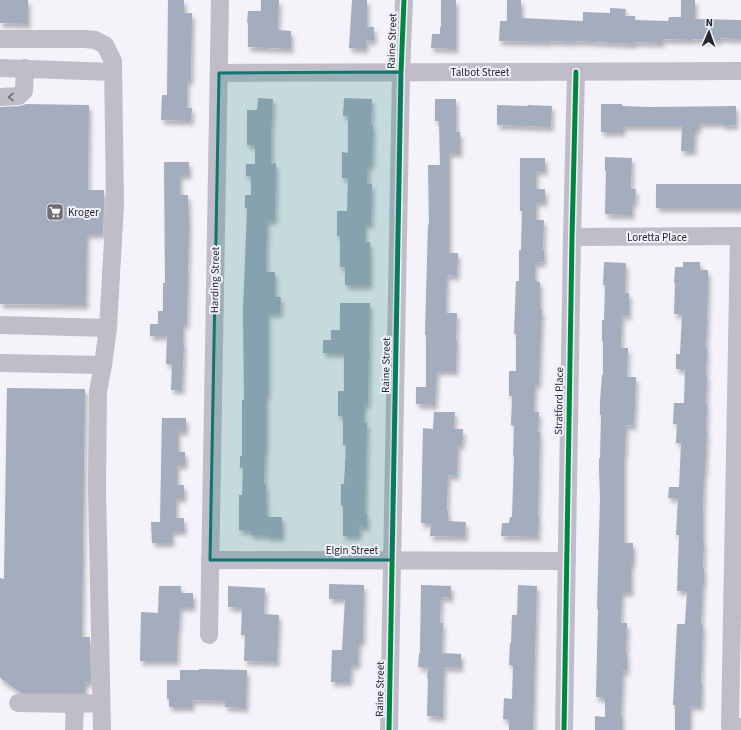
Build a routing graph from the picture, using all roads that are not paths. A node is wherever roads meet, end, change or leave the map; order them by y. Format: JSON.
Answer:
{"nodes":[{"id":1,"x":220,"y":0,"type":"edge"},
{"id":2,"x":404,"y":0,"type":"edge"},
{"id":3,"x":0,"y":39,"type":"edge"},
{"id":4,"x":0,"y":68,"type":"edge"},
{"id":5,"x":25,"y":68,"type":"junction"},
{"id":6,"x":741,"y":71,"type":"edge"},
{"id":7,"x":113,"y":72,"type":"junction"},
{"id":8,"x":401,"y":72,"type":"junction"},
{"id":9,"x":576,"y":72,"type":"junction"},
{"id":10,"x":219,"y":73,"type":"junction"},
{"id":11,"x":0,"y":97,"type":"edge"},
{"id":12,"x":740,"y":236,"type":"edge"},
{"id":13,"x":572,"y":237,"type":"junction"},
{"id":14,"x":0,"y":325,"type":"edge"},
{"id":15,"x":108,"y":328,"type":"junction"},
{"id":16,"x":0,"y":363,"type":"edge"},
{"id":17,"x":103,"y":365,"type":"junction"},
{"id":18,"x":210,"y":560,"type":"junction"},
{"id":19,"x":392,"y":560,"type":"junction"},
{"id":20,"x":567,"y":561,"type":"junction"},
{"id":21,"x":209,"y":635,"type":"dead end"},
{"id":22,"x":18,"y":703,"type":"dead end"},
{"id":23,"x":101,"y":703,"type":"junction"},
{"id":24,"x":75,"y":704,"type":"junction"},
{"id":25,"x":735,"y":727,"type":"edge"},
{"id":26,"x":74,"y":730,"type":"edge"},
{"id":27,"x":102,"y":730,"type":"edge"},
{"id":28,"x":389,"y":730,"type":"edge"},
{"id":29,"x":564,"y":730,"type":"edge"}],
"edges":[{"from":1,"to":10,"type":"street","name":"Harding Street"},
{"from":2,"to":8,"type":"street","name":"Raine Street"},
{"from":3,"to":7,"type":"street"},
{"from":4,"to":5,"type":"street"},
{"from":5,"to":7,"type":"street"},
{"from":5,"to":11,"type":"street","one_way":true},
{"from":6,"to":9,"type":"street","name":"Talbot Street"},
{"from":7,"to":15,"type":"street"},
{"from":8,"to":9,"type":"street","name":"Talbot Street"},
{"from":8,"to":10,"type":"street","name":"Talbot Street"},
{"from":8,"to":19,"type":"street","name":"Raine Street"},
{"from":9,"to":13,"type":"street","name":"Stratford Place"},
{"from":10,"to":18,"type":"street","name":"Harding Street"},
{"from":12,"to":13,"type":"street","name":"Loretta Place"},
{"from":12,"to":25,"type":"street"},
{"from":13,"to":20,"type":"street","name":"Stratford Place"},
{"from":14,"to":15,"type":"street"},
{"from":15,"to":17,"type":"street"},
{"from":16,"to":17,"type":"street"},
{"from":17,"to":23,"type":"street"},
{"from":18,"to":19,"type":"street","name":"Elgin Street"},
{"from":18,"to":21,"type":"street","name":"Harding Street"},
{"from":19,"to":20,"type":"street","name":"Elgin Street"},
{"from":19,"to":28,"type":"street","name":"Raine Street"},
{"from":20,"to":29,"type":"street","name":"Stratford Place"},
{"from":22,"to":24,"type":"street"},
{"from":23,"to":24,"type":"street"},
{"from":23,"to":27,"type":"street"},
{"from":24,"to":26,"type":"street"}]}
